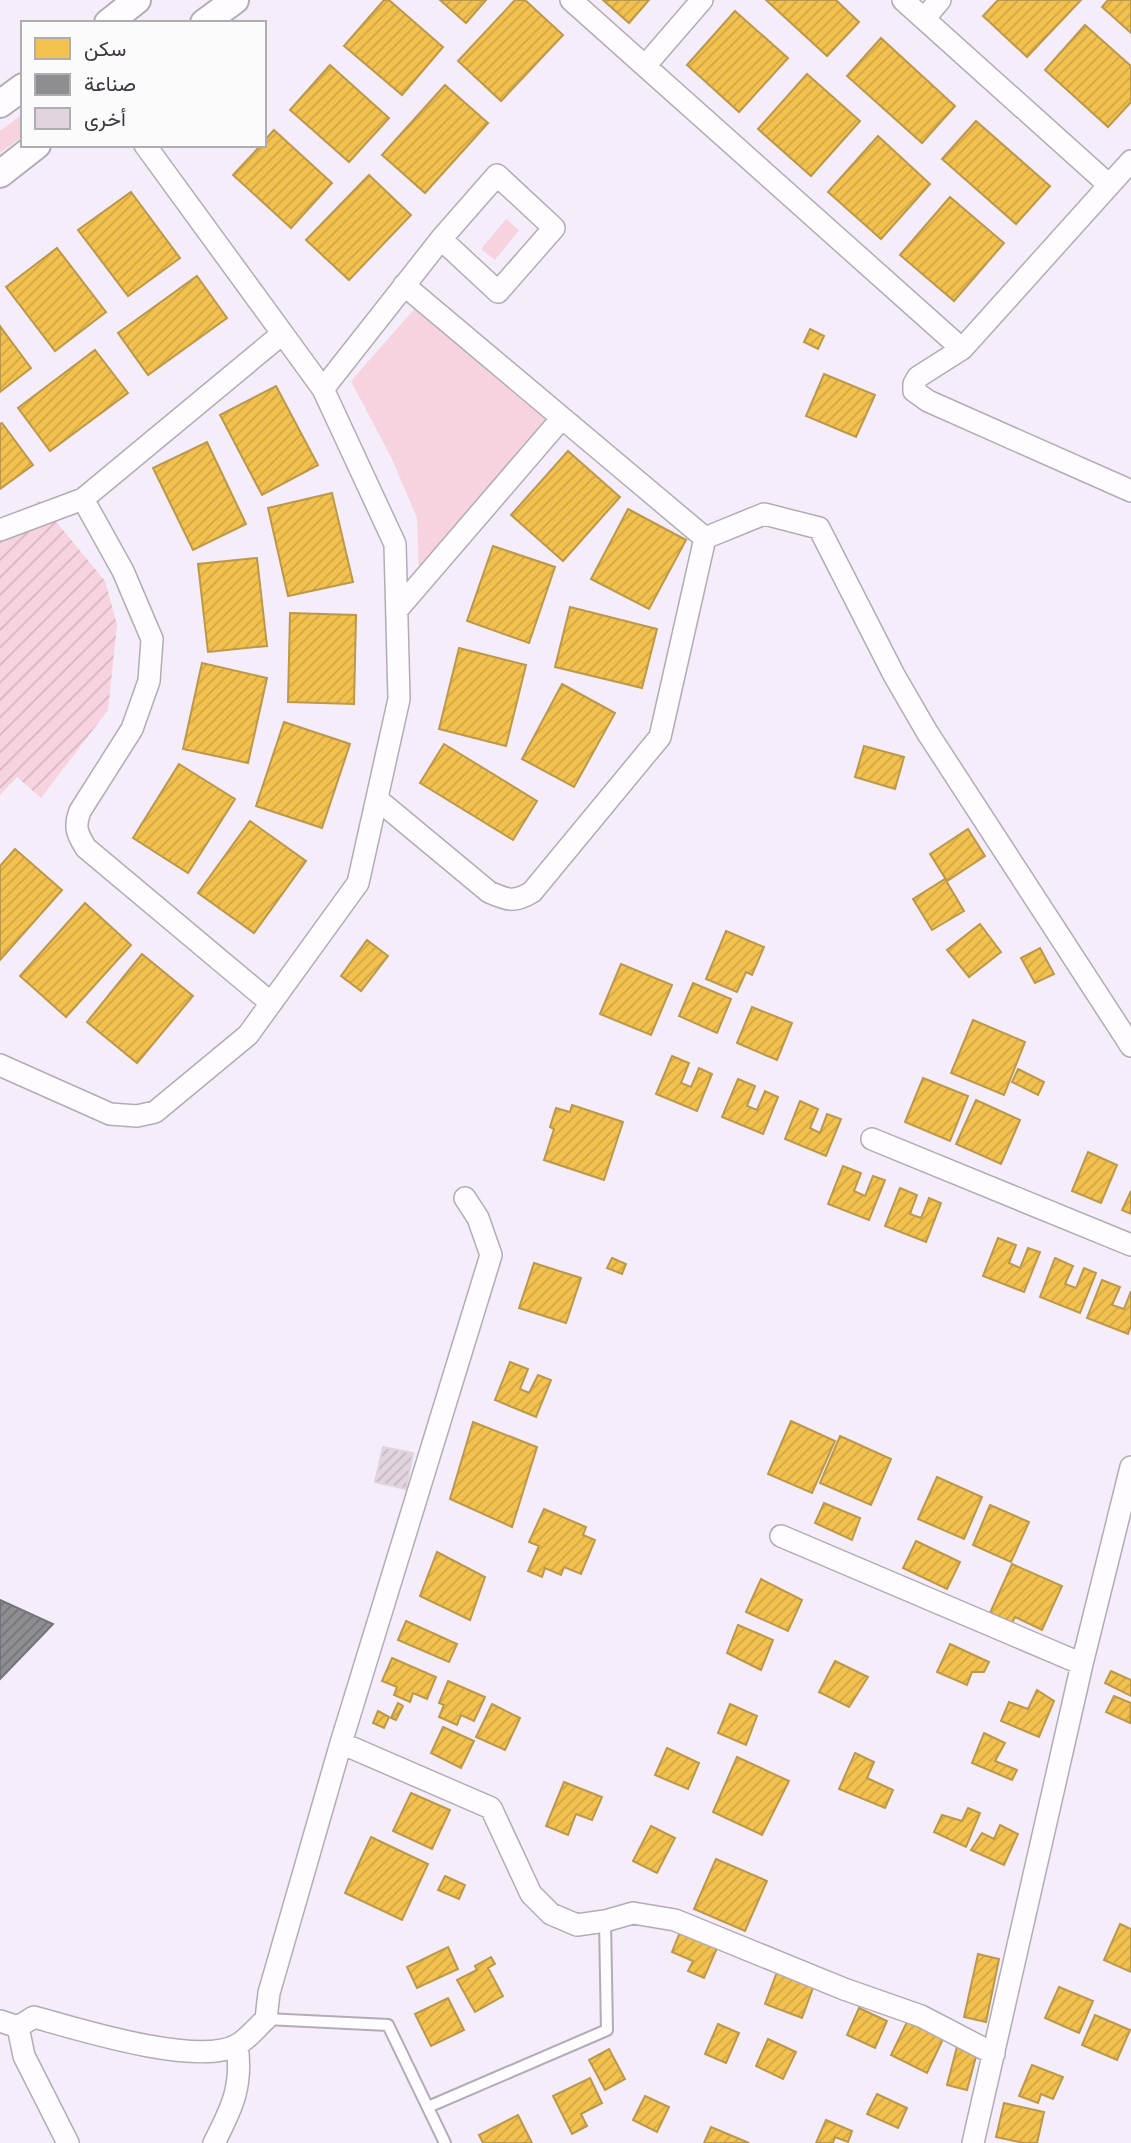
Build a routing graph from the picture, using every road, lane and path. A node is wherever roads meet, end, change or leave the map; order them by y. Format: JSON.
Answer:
{"nodes":[{"id":1,"x":138,"y":0,"type":"edge"},
{"id":2,"x":235,"y":0,"type":"edge"},
{"id":3,"x":572,"y":0,"type":"edge"},
{"id":4,"x":702,"y":0,"type":"edge"},
{"id":5,"x":903,"y":0,"type":"edge"},
{"id":6,"x":940,"y":0,"type":"edge"},
{"id":7,"x":924,"y":19,"type":"junction"},
{"id":8,"x":111,"y":21,"type":"edge"},
{"id":9,"x":207,"y":21,"type":"edge"},
{"id":10,"x":645,"y":66,"type":"junction"},
{"id":11,"x":21,"y":88,"type":"edge"},
{"id":12,"x":0,"y":104,"type":"edge"},
{"id":13,"x":34,"y":147,"type":"edge"},
{"id":14,"x":146,"y":147,"type":"edge"},
{"id":15,"x":1131,"y":161,"type":"edge"},
{"id":16,"x":0,"y":174,"type":"edge"},
{"id":17,"x":1109,"y":185,"type":"junction"},
{"id":18,"x":441,"y":239,"type":"junction"},
{"id":19,"x":404,"y":285,"type":"junction"},
{"id":20,"x":282,"y":334,"type":"junction"},
{"id":21,"x":962,"y":349,"type":"junction"},
{"id":22,"x":323,"y":389,"type":"junction"},
{"id":23,"x":562,"y":418,"type":"junction"},
{"id":24,"x":1131,"y":491,"type":"edge"},
{"id":25,"x":83,"y":499,"type":"junction"},
{"id":26,"x":0,"y":530,"type":"edge"},
{"id":27,"x":705,"y":538,"type":"junction"},
{"id":28,"x":397,"y":610,"type":"junction"},
{"id":29,"x":376,"y":799,"type":"junction"},
{"id":30,"x":271,"y":1003,"type":"junction"},
{"id":31,"x":1131,"y":1046,"type":"edge"},
{"id":32,"x":0,"y":1065,"type":"edge"},
{"id":33,"x":872,"y":1139,"type":"dead end"},
{"id":34,"x":465,"y":1198,"type":"dead end"},
{"id":35,"x":1131,"y":1245,"type":"edge"},
{"id":36,"x":1131,"y":1467,"type":"edge"},
{"id":37,"x":782,"y":1536,"type":"dead end"},
{"id":38,"x":1082,"y":1664,"type":"junction"},
{"id":39,"x":341,"y":1744,"type":"junction"},
{"id":40,"x":605,"y":1921,"type":"junction"},
{"id":41,"x":266,"y":2019,"type":"junction"},
{"id":42,"x":9,"y":2024,"type":"edge"},
{"id":43,"x":237,"y":2045,"type":"junction"},
{"id":44,"x":994,"y":2054,"type":"junction"},
{"id":45,"x":428,"y":2107,"type":"junction"},
{"id":46,"x":68,"y":2143,"type":"edge"},
{"id":47,"x":214,"y":2143,"type":"edge"},
{"id":48,"x":445,"y":2143,"type":"edge"},
{"id":49,"x":973,"y":2143,"type":"edge"}],
"edges":[{"from":1,"to":8,"type":"street"},
{"from":2,"to":9,"type":"street"},
{"from":3,"to":10,"type":"street"},
{"from":4,"to":10,"type":"street"},
{"from":5,"to":7,"type":"street"},
{"from":6,"to":7,"type":"street"},
{"from":7,"to":17,"type":"street"},
{"from":10,"to":21,"type":"street"},
{"from":11,"to":12,"type":"street"},
{"from":13,"to":16,"type":"street"},
{"from":14,"to":20,"type":"street"},
{"from":15,"to":17,"type":"street"},
{"from":17,"to":21,"type":"street"},
{"from":18,"to":18,"type":"street"},
{"from":18,"to":19,"type":"street"},
{"from":19,"to":22,"type":"street"},
{"from":19,"to":23,"type":"street"},
{"from":20,"to":22,"type":"street"},
{"from":20,"to":25,"type":"street"},
{"from":21,"to":24,"type":"street"},
{"from":22,"to":28,"type":"street"},
{"from":23,"to":27,"type":"street"},
{"from":23,"to":28,"type":"street"},
{"from":25,"to":26,"type":"street"},
{"from":25,"to":30,"type":"street"},
{"from":27,"to":29,"type":"street"},
{"from":27,"to":31,"type":"street"},
{"from":28,"to":29,"type":"street"},
{"from":29,"to":30,"type":"street"},
{"from":30,"to":32,"type":"street"},
{"from":33,"to":35,"type":"street"},
{"from":34,"to":39,"type":"street"},
{"from":36,"to":38,"type":"street"},
{"from":37,"to":38,"type":"street"},
{"from":38,"to":44,"type":"street"},
{"from":39,"to":40,"type":"street"},
{"from":39,"to":41,"type":"street"},
{"from":40,"to":44,"type":"street"},
{"from":40,"to":45,"type":"lane"},
{"from":41,"to":43,"type":"street"},
{"from":41,"to":45,"type":"lane"},
{"from":42,"to":43,"type":"street"},
{"from":42,"to":46,"type":"street"},
{"from":43,"to":47,"type":"street"},
{"from":44,"to":49,"type":"street"},
{"from":45,"to":48,"type":"lane"}]}
